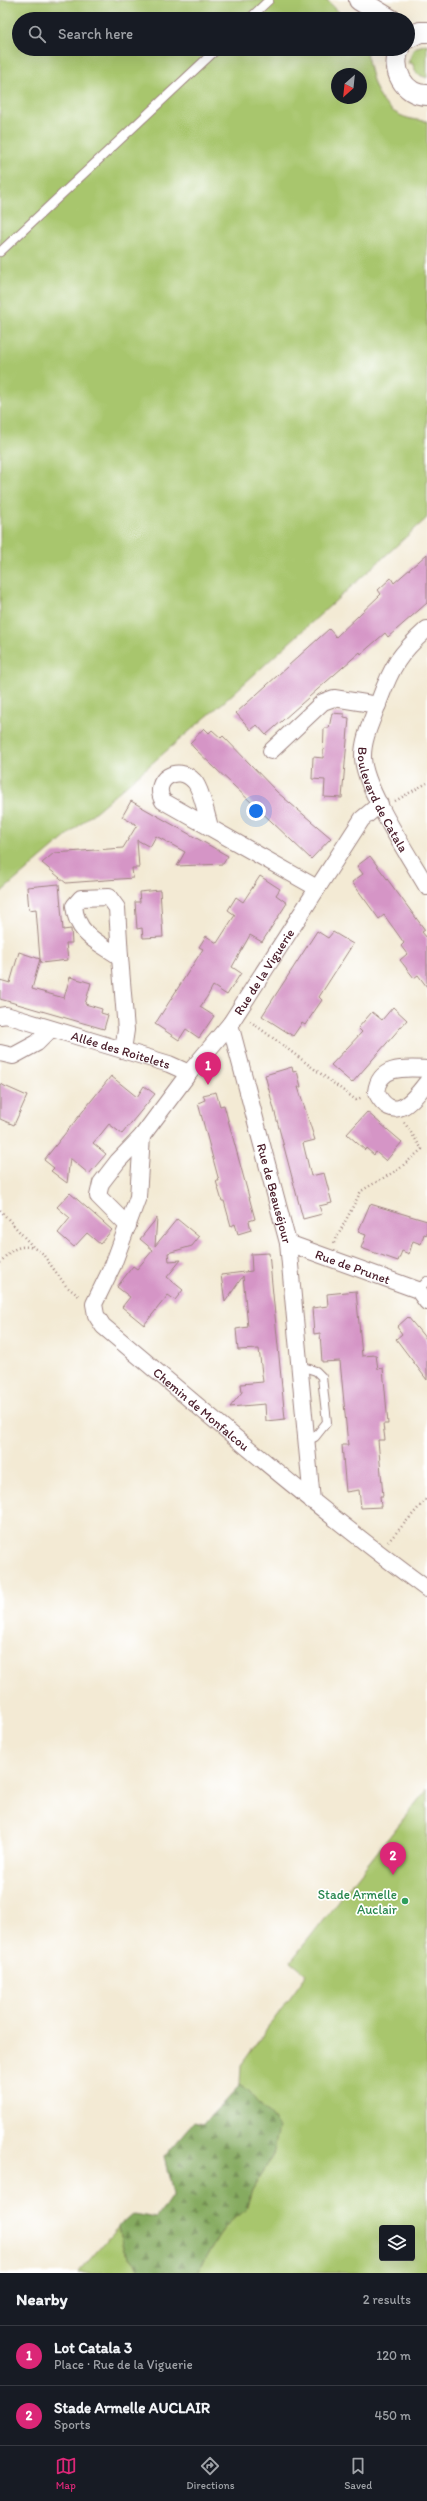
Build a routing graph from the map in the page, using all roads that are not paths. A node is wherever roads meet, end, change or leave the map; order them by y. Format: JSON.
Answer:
{"nodes":[{"id":1,"x":270,"y":0,"type":"edge"},
{"id":2,"x":257,"y":12,"type":"edge"},
{"id":3,"x":210,"y":56,"type":"edge"},
{"id":4,"x":395,"y":56,"type":"edge"},
{"id":5,"x":427,"y":95,"type":"edge"},
{"id":6,"x":0,"y":252,"type":"edge"},
{"id":7,"x":427,"y":629,"type":"edge"},
{"id":8,"x":378,"y":705,"type":"junction"},
{"id":9,"x":270,"y":751,"type":"dead end"},
{"id":10,"x":380,"y":804,"type":"junction"},
{"id":11,"x":210,"y":827,"type":"dead end"},
{"id":12,"x":427,"y":887,"type":"edge"},
{"id":13,"x":317,"y":888,"type":"junction"},
{"id":14,"x":120,"y":957,"type":"dead end"},
{"id":15,"x":0,"y":1016,"type":"edge"},
{"id":16,"x":234,"y":1018,"type":"junction"},
{"id":17,"x":51,"y":1029,"type":"junction"},
{"id":18,"x":123,"y":1050,"type":"junction"},
{"id":19,"x":0,"y":1053,"type":"edge"},
{"id":20,"x":427,"y":1068,"type":"edge"},
{"id":21,"x":189,"y":1073,"type":"junction"},
{"id":22,"x":427,"y":1082,"type":"edge"},
{"id":23,"x":142,"y":1136,"type":"junction"},
{"id":24,"x":128,"y":1226,"type":"junction"},
{"id":25,"x":288,"y":1242,"type":"junction"},
{"id":26,"x":424,"y":1291,"type":"edge"},
{"id":27,"x":300,"y":1366,"type":"junction"},
{"id":28,"x":307,"y":1441,"type":"junction"},
{"id":29,"x":312,"y":1501,"type":"junction"},
{"id":30,"x":427,"y":1589,"type":"edge"}],
"edges":[{"from":1,"to":2,"type":"lane"},
{"from":3,"to":6,"type":"lane"},
{"from":4,"to":5,"type":"street"},
{"from":7,"to":8,"type":"street","name":"Boulevard de Catala"},
{"from":8,"to":9,"type":"street"},
{"from":8,"to":10,"type":"street","name":"Boulevard de Catala"},
{"from":10,"to":12,"type":"street","name":"Boulevard de Catala"},
{"from":10,"to":13,"type":"street","name":"Rue de la Viguerie"},
{"from":11,"to":13,"type":"street"},
{"from":13,"to":16,"type":"street","name":"Rue de la Viguerie"},
{"from":14,"to":18,"type":"street"},
{"from":15,"to":17,"type":"street","name":"Allée des Roitelets"},
{"from":16,"to":21,"type":"street","name":"Rue de la Viguerie"},
{"from":16,"to":25,"type":"street","name":"Rue de Beauséjour"},
{"from":17,"to":18,"type":"street","name":"Allée des Roitelets"},
{"from":17,"to":19,"type":"street"},
{"from":18,"to":21,"type":"street","name":"Allée des Roitelets"},
{"from":20,"to":22,"type":"street"},
{"from":21,"to":23,"type":"street","name":"Rue de la Viguerie"},
{"from":23,"to":24,"type":"street"},
{"from":23,"to":24,"type":"street","name":"Rue de la Viguerie"},
{"from":24,"to":29,"type":"street","name":"Chemin de Monfalcou"},
{"from":25,"to":26,"type":"street","name":"Rue de Prunet"},
{"from":25,"to":27,"type":"street","name":"Rue de Beauséjour"},
{"from":27,"to":28,"type":"street","name":"Rue de Beauséjour"},
{"from":27,"to":28,"type":"lane"},
{"from":28,"to":29,"type":"street","name":"Rue de Beauséjour"},
{"from":29,"to":30,"type":"street","name":"Chemin de Monfalcou"}]}
